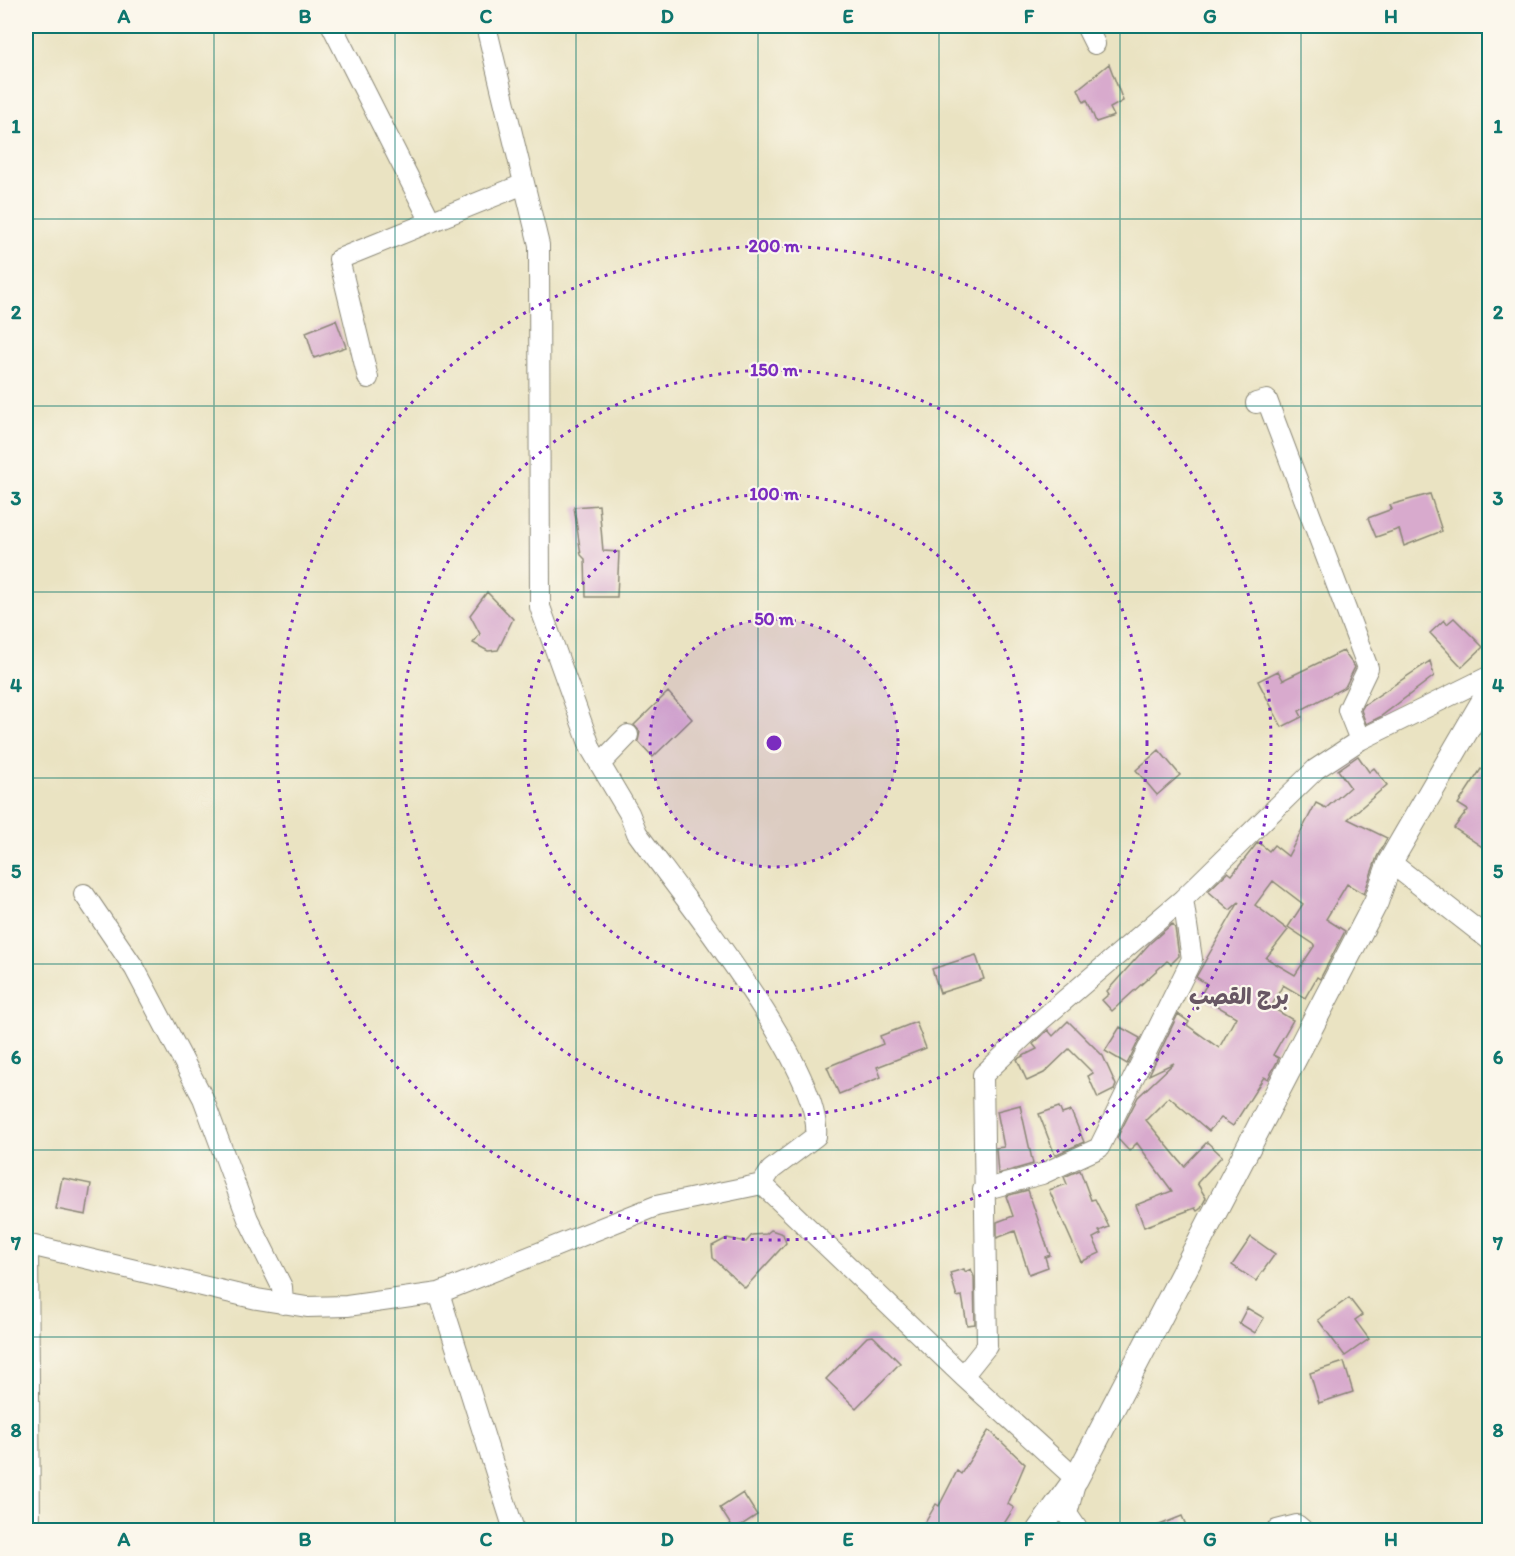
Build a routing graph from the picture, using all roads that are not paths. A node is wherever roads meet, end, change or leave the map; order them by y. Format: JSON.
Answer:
{"nodes":[{"id":1,"x":332,"y":26,"type":"edge"},
{"id":2,"x":486,"y":26,"type":"edge"},
{"id":3,"x":1086,"y":26,"type":"edge"},
{"id":4,"x":1095,"y":44,"type":"dead end"},
{"id":5,"x":524,"y":184,"type":"junction"},
{"id":6,"x":431,"y":222,"type":"junction"},
{"id":7,"x":368,"y":378,"type":"dead end"},
{"id":8,"x":1256,"y":403,"type":"dead end"},
{"id":9,"x":1490,"y":676,"type":"edge"},
{"id":10,"x":1490,"y":690,"type":"edge"},
{"id":11,"x":628,"y":735,"type":"dead end"},
{"id":12,"x":1360,"y":740,"type":"junction"},
{"id":13,"x":600,"y":764,"type":"junction"},
{"id":14,"x":1390,"y":862,"type":"junction"},
{"id":15,"x":84,"y":894,"type":"dead end"},
{"id":16,"x":1183,"y":899,"type":"junction"},
{"id":17,"x":1490,"y":940,"type":"edge"},
{"id":18,"x":762,"y":1184,"type":"junction"},
{"id":19,"x":983,"y":1190,"type":"junction"},
{"id":20,"x":27,"y":1244,"type":"edge"},
{"id":21,"x":439,"y":1293,"type":"junction"},
{"id":22,"x":283,"y":1304,"type":"junction"},
{"id":23,"x":963,"y":1376,"type":"junction"},
{"id":24,"x":1076,"y":1479,"type":"junction"},
{"id":25,"x":30,"y":1530,"type":"edge"},
{"id":26,"x":514,"y":1530,"type":"edge"},
{"id":27,"x":1039,"y":1530,"type":"edge"},
{"id":28,"x":1078,"y":1530,"type":"edge"},
{"id":29,"x":1277,"y":1530,"type":"edge"},
{"id":30,"x":1302,"y":1530,"type":"edge"}],
"edges":[{"from":1,"to":6,"type":"street"},
{"from":2,"to":5,"type":"street"},
{"from":3,"to":4,"type":"street"},
{"from":5,"to":6,"type":"street"},
{"from":5,"to":13,"type":"street"},
{"from":6,"to":7,"type":"street"},
{"from":8,"to":12,"type":"street"},
{"from":9,"to":12,"type":"street"},
{"from":10,"to":14,"type":"main road"},
{"from":11,"to":13,"type":"street"},
{"from":12,"to":16,"type":"street"},
{"from":13,"to":18,"type":"street"},
{"from":14,"to":17,"type":"street"},
{"from":14,"to":24,"type":"main road"},
{"from":15,"to":22,"type":"street"},
{"from":16,"to":19,"type":"street"},
{"from":16,"to":19,"type":"street"},
{"from":18,"to":21,"type":"street"},
{"from":18,"to":23,"type":"street"},
{"from":19,"to":23,"type":"street"},
{"from":20,"to":22,"type":"street"},
{"from":20,"to":25,"type":"street"},
{"from":21,"to":22,"type":"street"},
{"from":21,"to":26,"type":"street"},
{"from":23,"to":24,"type":"street"},
{"from":24,"to":27,"type":"main road"},
{"from":24,"to":28,"type":"street"},
{"from":29,"to":30,"type":"street"}]}
